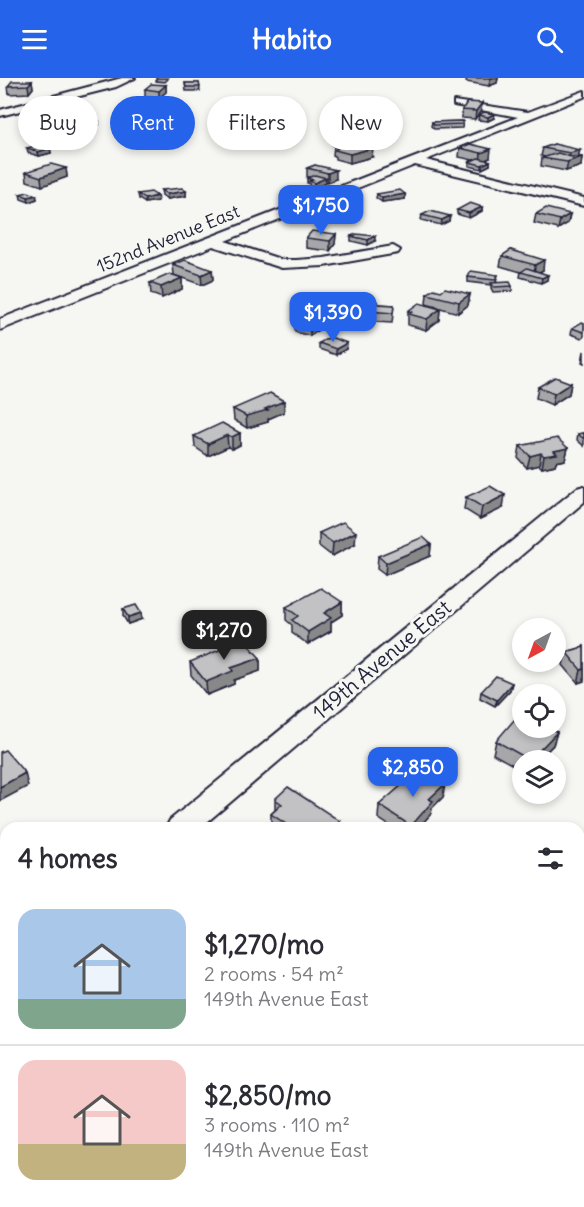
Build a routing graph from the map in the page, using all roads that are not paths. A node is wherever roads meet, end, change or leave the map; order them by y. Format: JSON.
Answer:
{"nodes":[{"id":1,"x":130,"y":78,"type":"edge"},
{"id":2,"x":584,"y":94,"type":"edge"},
{"id":3,"x":458,"y":103,"type":"dead end"},
{"id":4,"x":0,"y":113,"type":"edge"},
{"id":5,"x":531,"y":116,"type":"junction"},
{"id":6,"x":414,"y":161,"type":"junction"},
{"id":7,"x":584,"y":202,"type":"edge"},
{"id":8,"x":212,"y":241,"type":"junction"},
{"id":9,"x":393,"y":250,"type":"dead end"},
{"id":10,"x":282,"y":264,"type":"junction"},
{"id":11,"x":311,"y":265,"type":"junction"},
{"id":12,"x":0,"y":325,"type":"edge"},
{"id":13,"x":584,"y":492,"type":"edge"},
{"id":14,"x":187,"y":822,"type":"edge"}],
"edges":[{"from":1,"to":4,"type":"street"},
{"from":2,"to":5,"type":"street","name":"152nd Avenue East"},
{"from":3,"to":5,"type":"street"},
{"from":5,"to":6,"type":"street","name":"152nd Avenue East"},
{"from":6,"to":7,"type":"street"},
{"from":6,"to":8,"type":"street","name":"152nd Avenue East"},
{"from":8,"to":10,"type":"street"},
{"from":8,"to":12,"type":"street","name":"152nd Avenue East"},
{"from":9,"to":11,"type":"street"},
{"from":10,"to":11,"type":"street"},
{"from":10,"to":11,"type":"street"},
{"from":13,"to":14,"type":"street","name":"149th Avenue East"}]}
